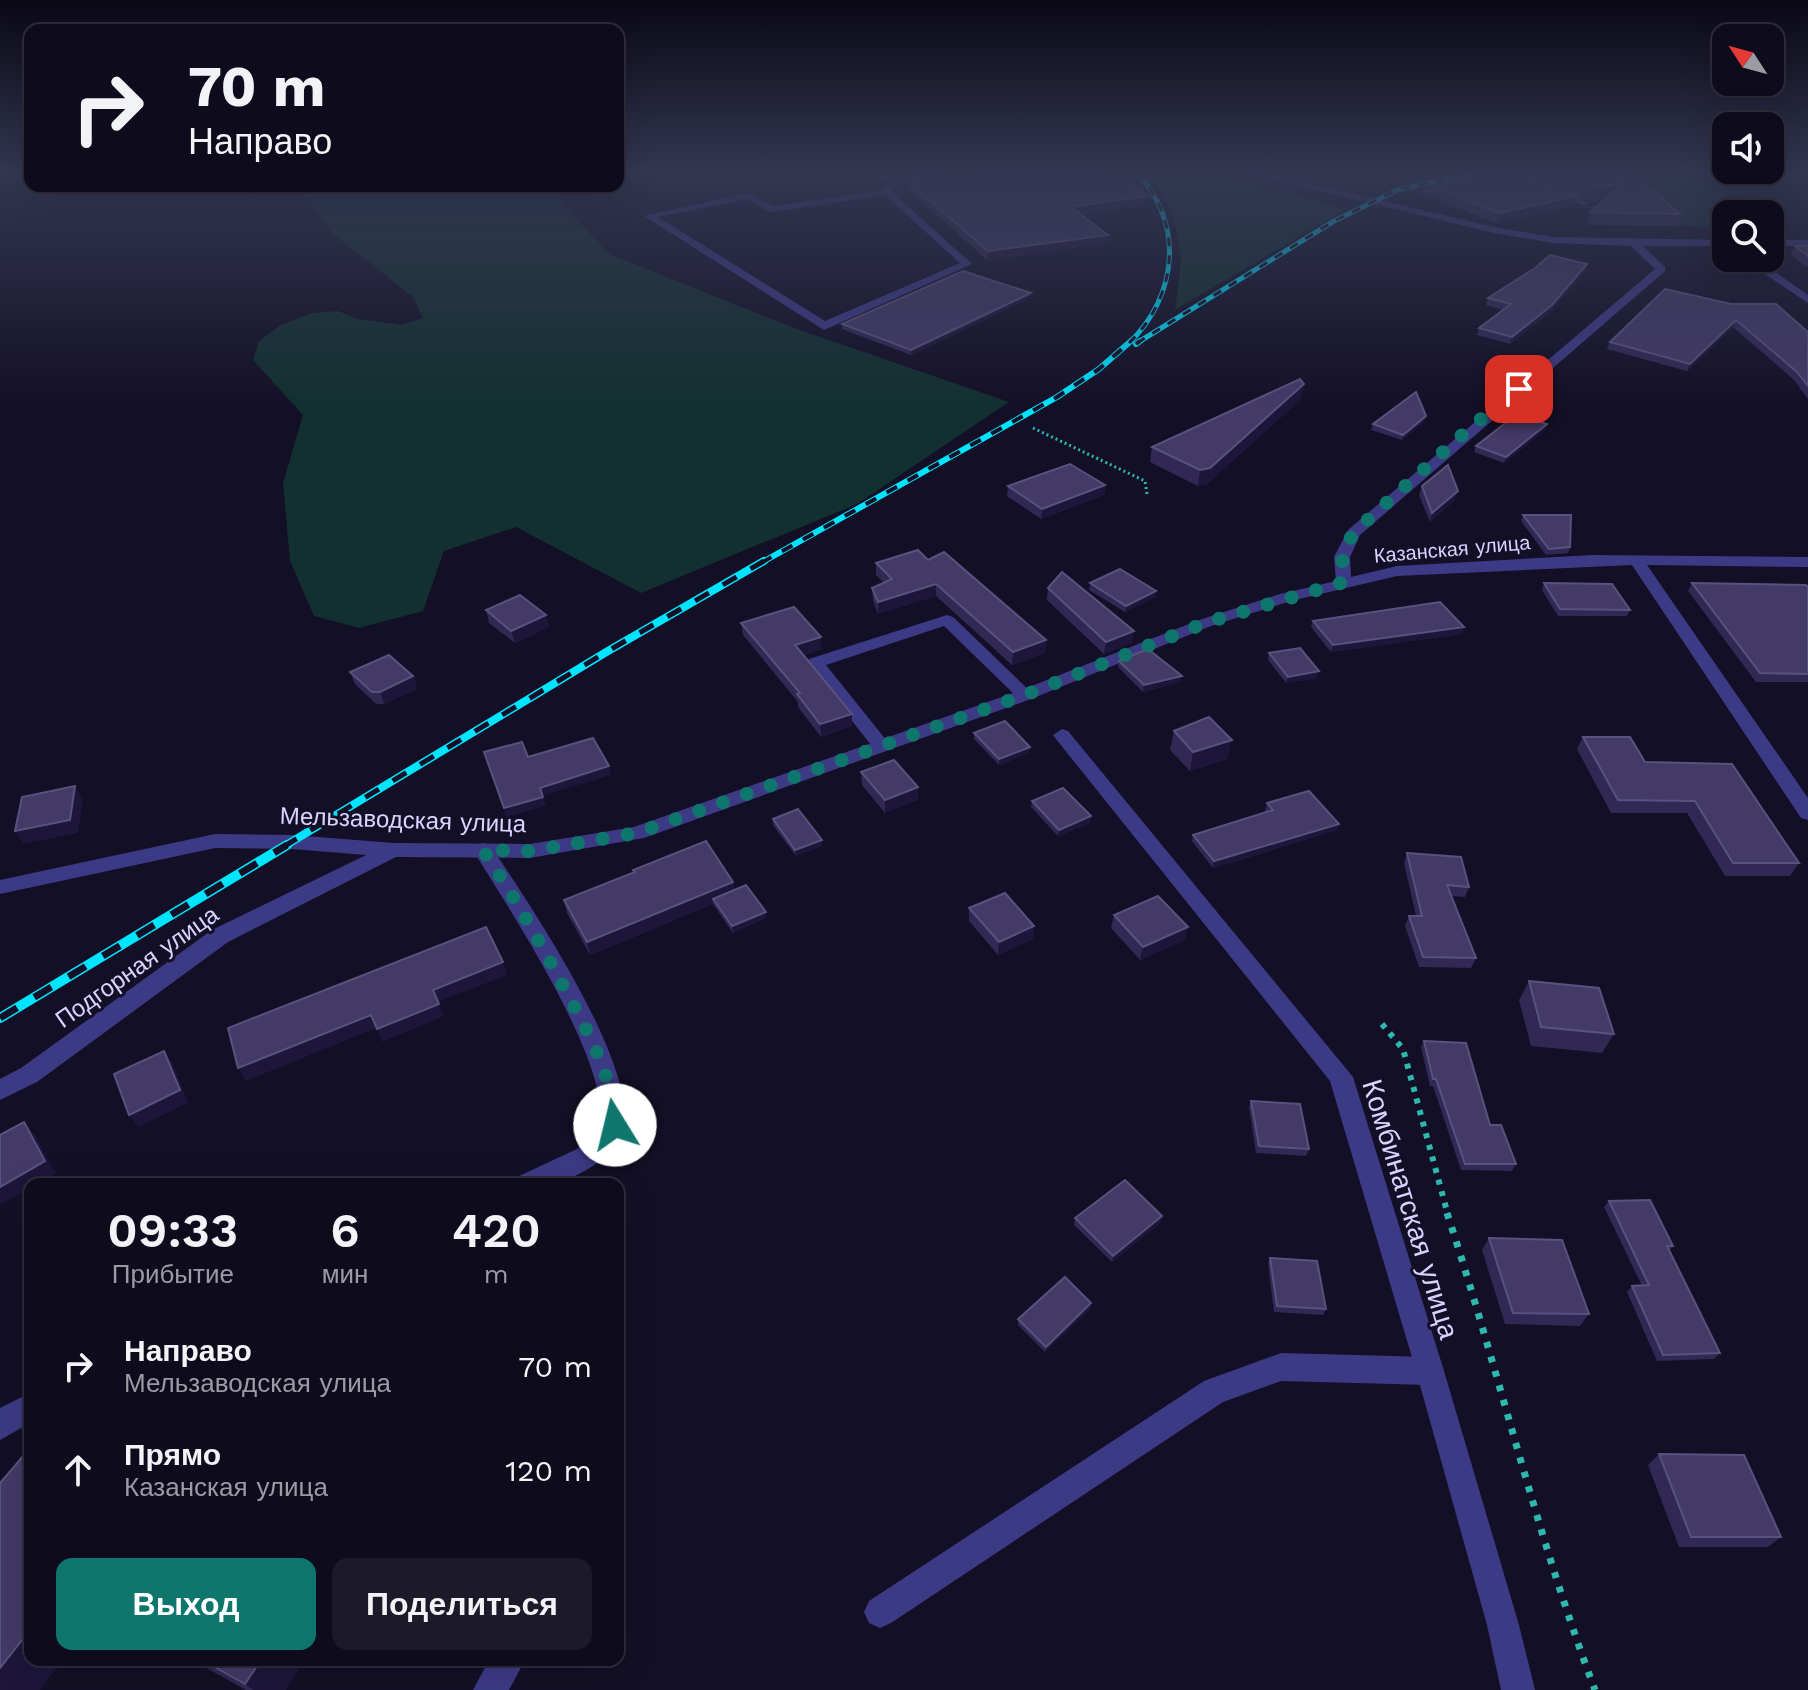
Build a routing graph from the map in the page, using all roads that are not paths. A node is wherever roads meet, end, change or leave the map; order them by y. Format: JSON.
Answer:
{"nodes":[{"id":1,"x":704,"y":251,"type":"edge"},
{"id":2,"x":954,"y":251,"type":"edge"},
{"id":3,"x":1642,"y":251,"type":"edge"},
{"id":4,"x":1770,"y":272,"type":"edge"},
{"id":5,"x":1808,"y":300,"type":"edge"},
{"id":6,"x":1636,"y":560,"type":"junction"},
{"id":7,"x":1808,"y":562,"type":"edge"},
{"id":8,"x":1344,"y":582,"type":"junction"},
{"id":9,"x":1025,"y":695,"type":"junction"},
{"id":10,"x":1062,"y":735,"type":"dead end"},
{"id":11,"x":882,"y":746,"type":"junction"},
{"id":12,"x":1808,"y":813,"type":"edge"},
{"id":13,"x":394,"y":850,"type":"junction"},
{"id":14,"x":483,"y":850,"type":"junction"},
{"id":15,"x":0,"y":887,"type":"edge"},
{"id":16,"x":0,"y":1090,"type":"edge"},
{"id":17,"x":540,"y":1178,"type":"edge"},
{"id":18,"x":1430,"y":1371,"type":"junction"},
{"id":19,"x":24,"y":1411,"type":"edge"},
{"id":20,"x":0,"y":1425,"type":"edge"},
{"id":21,"x":880,"y":1612,"type":"dead end"},
{"id":22,"x":504,"y":1666,"type":"edge"},
{"id":23,"x":490,"y":1690,"type":"edge"},
{"id":24,"x":1518,"y":1690,"type":"edge"}],
"edges":[{"from":1,"to":2,"type":"street"},
{"from":3,"to":8,"type":"street"},
{"from":4,"to":5,"type":"street"},
{"from":6,"to":7,"type":"street","name":"Казанская улица"},
{"from":6,"to":8,"type":"street","name":"Казанская улица"},
{"from":6,"to":12,"type":"street"},
{"from":8,"to":9,"type":"street","name":"Казанская улица"},
{"from":9,"to":11,"type":"street","name":"Мельзаводская улица"},
{"from":9,"to":11,"type":"street"},
{"from":10,"to":18,"type":"street","name":"Комбинатская улица"},
{"from":11,"to":14,"type":"street","name":"Мельзаводская улица"},
{"from":13,"to":14,"type":"street","name":"Мельзаводская улица"},
{"from":13,"to":15,"type":"street","name":"Мельзаводская улица"},
{"from":13,"to":16,"type":"street","name":"Подгорная улица"},
{"from":14,"to":17,"type":"street"},
{"from":18,"to":21,"type":"street"},
{"from":18,"to":24,"type":"street","name":"Комбинатская улица"},
{"from":19,"to":20,"type":"street"},
{"from":22,"to":23,"type":"street"}]}
